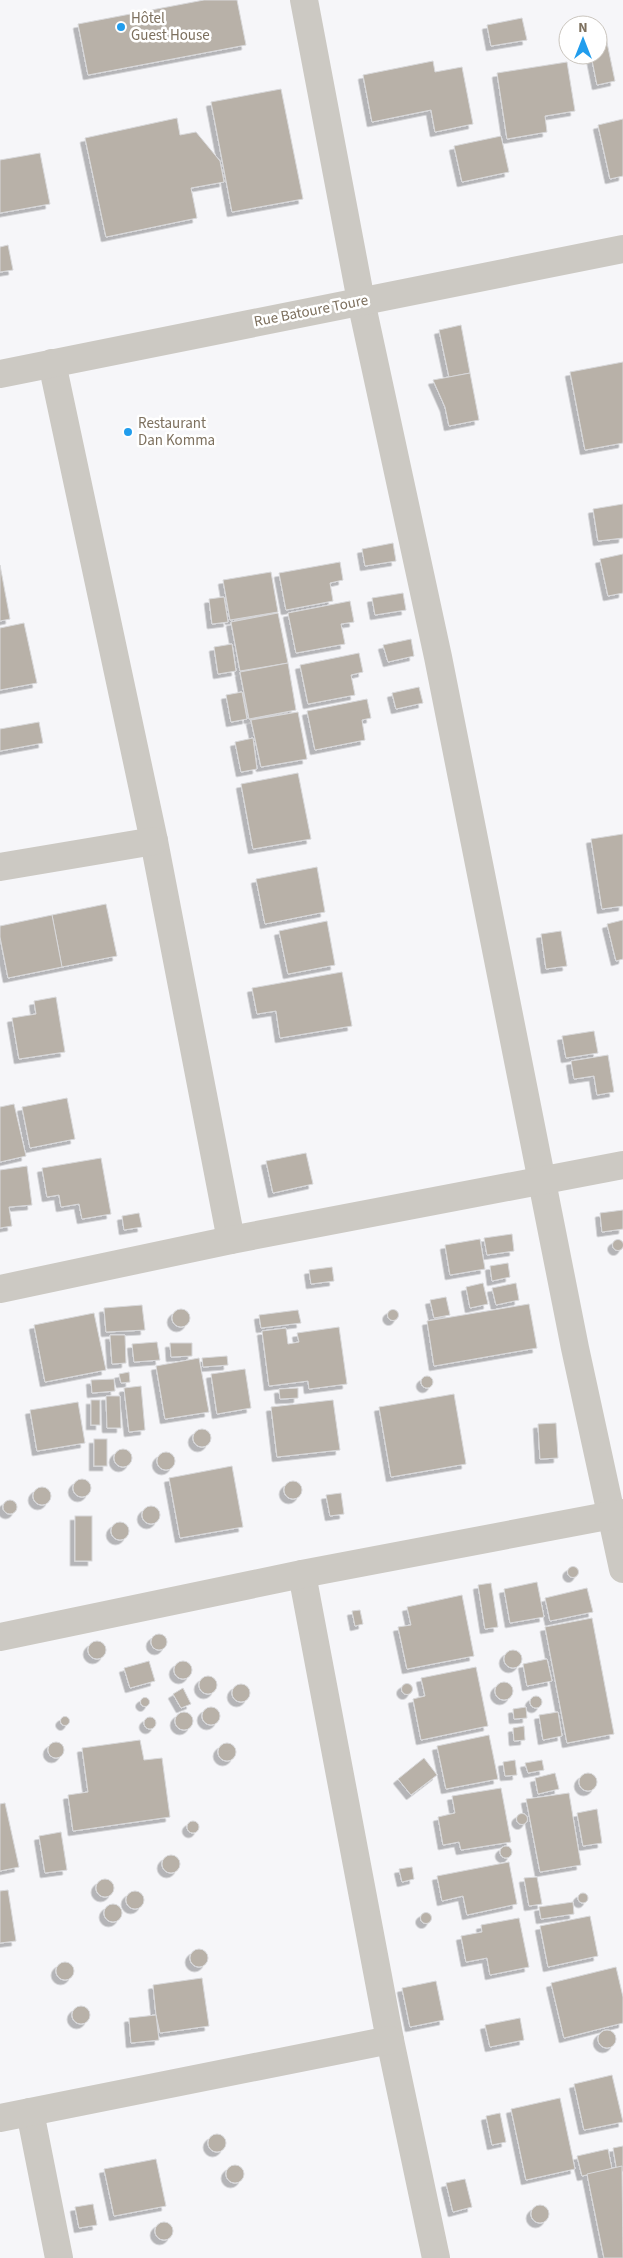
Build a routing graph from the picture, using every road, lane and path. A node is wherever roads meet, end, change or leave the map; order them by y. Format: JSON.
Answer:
{"nodes":[{"id":1,"x":304,"y":0,"type":"edge"},
{"id":2,"x":623,"y":249,"type":"edge"},
{"id":3,"x":361,"y":301,"type":"junction"},
{"id":4,"x":52,"y":364,"type":"junction"},
{"id":5,"x":0,"y":374,"type":"edge"},
{"id":6,"x":154,"y":841,"type":"junction"},
{"id":7,"x":0,"y":867,"type":"edge"},
{"id":8,"x":623,"y":1165,"type":"edge"},
{"id":9,"x":543,"y":1181,"type":"junction"},
{"id":10,"x":231,"y":1240,"type":"junction"},
{"id":11,"x":0,"y":1288,"type":"edge"},
{"id":12,"x":618,"y":1514,"type":"edge"},
{"id":13,"x":623,"y":1570,"type":"edge"},
{"id":14,"x":302,"y":1574,"type":"junction"},
{"id":15,"x":0,"y":1637,"type":"edge"},
{"id":16,"x":390,"y":2040,"type":"junction"},
{"id":17,"x":30,"y":2112,"type":"junction"},
{"id":18,"x":0,"y":2118,"type":"edge"},
{"id":19,"x":59,"y":2258,"type":"edge"},
{"id":20,"x":436,"y":2258,"type":"edge"}],
"edges":[{"from":1,"to":3,"type":"street"},
{"from":2,"to":3,"type":"street","name":"Rue Batoure Toure"},
{"from":3,"to":4,"type":"street","name":"Rue Batoure Toure"},
{"from":3,"to":9,"type":"street"},
{"from":4,"to":5,"type":"street","name":"Rue Batoure Toure"},
{"from":4,"to":6,"type":"street"},
{"from":6,"to":7,"type":"street"},
{"from":6,"to":10,"type":"street"},
{"from":8,"to":9,"type":"street"},
{"from":9,"to":10,"type":"street"},
{"from":9,"to":12,"type":"street"},
{"from":10,"to":11,"type":"street"},
{"from":12,"to":13,"type":"street"},
{"from":12,"to":14,"type":"street"},
{"from":14,"to":15,"type":"street"},
{"from":14,"to":16,"type":"street"},
{"from":16,"to":17,"type":"street"},
{"from":16,"to":20,"type":"street"},
{"from":17,"to":18,"type":"street"},
{"from":17,"to":19,"type":"street"}]}
